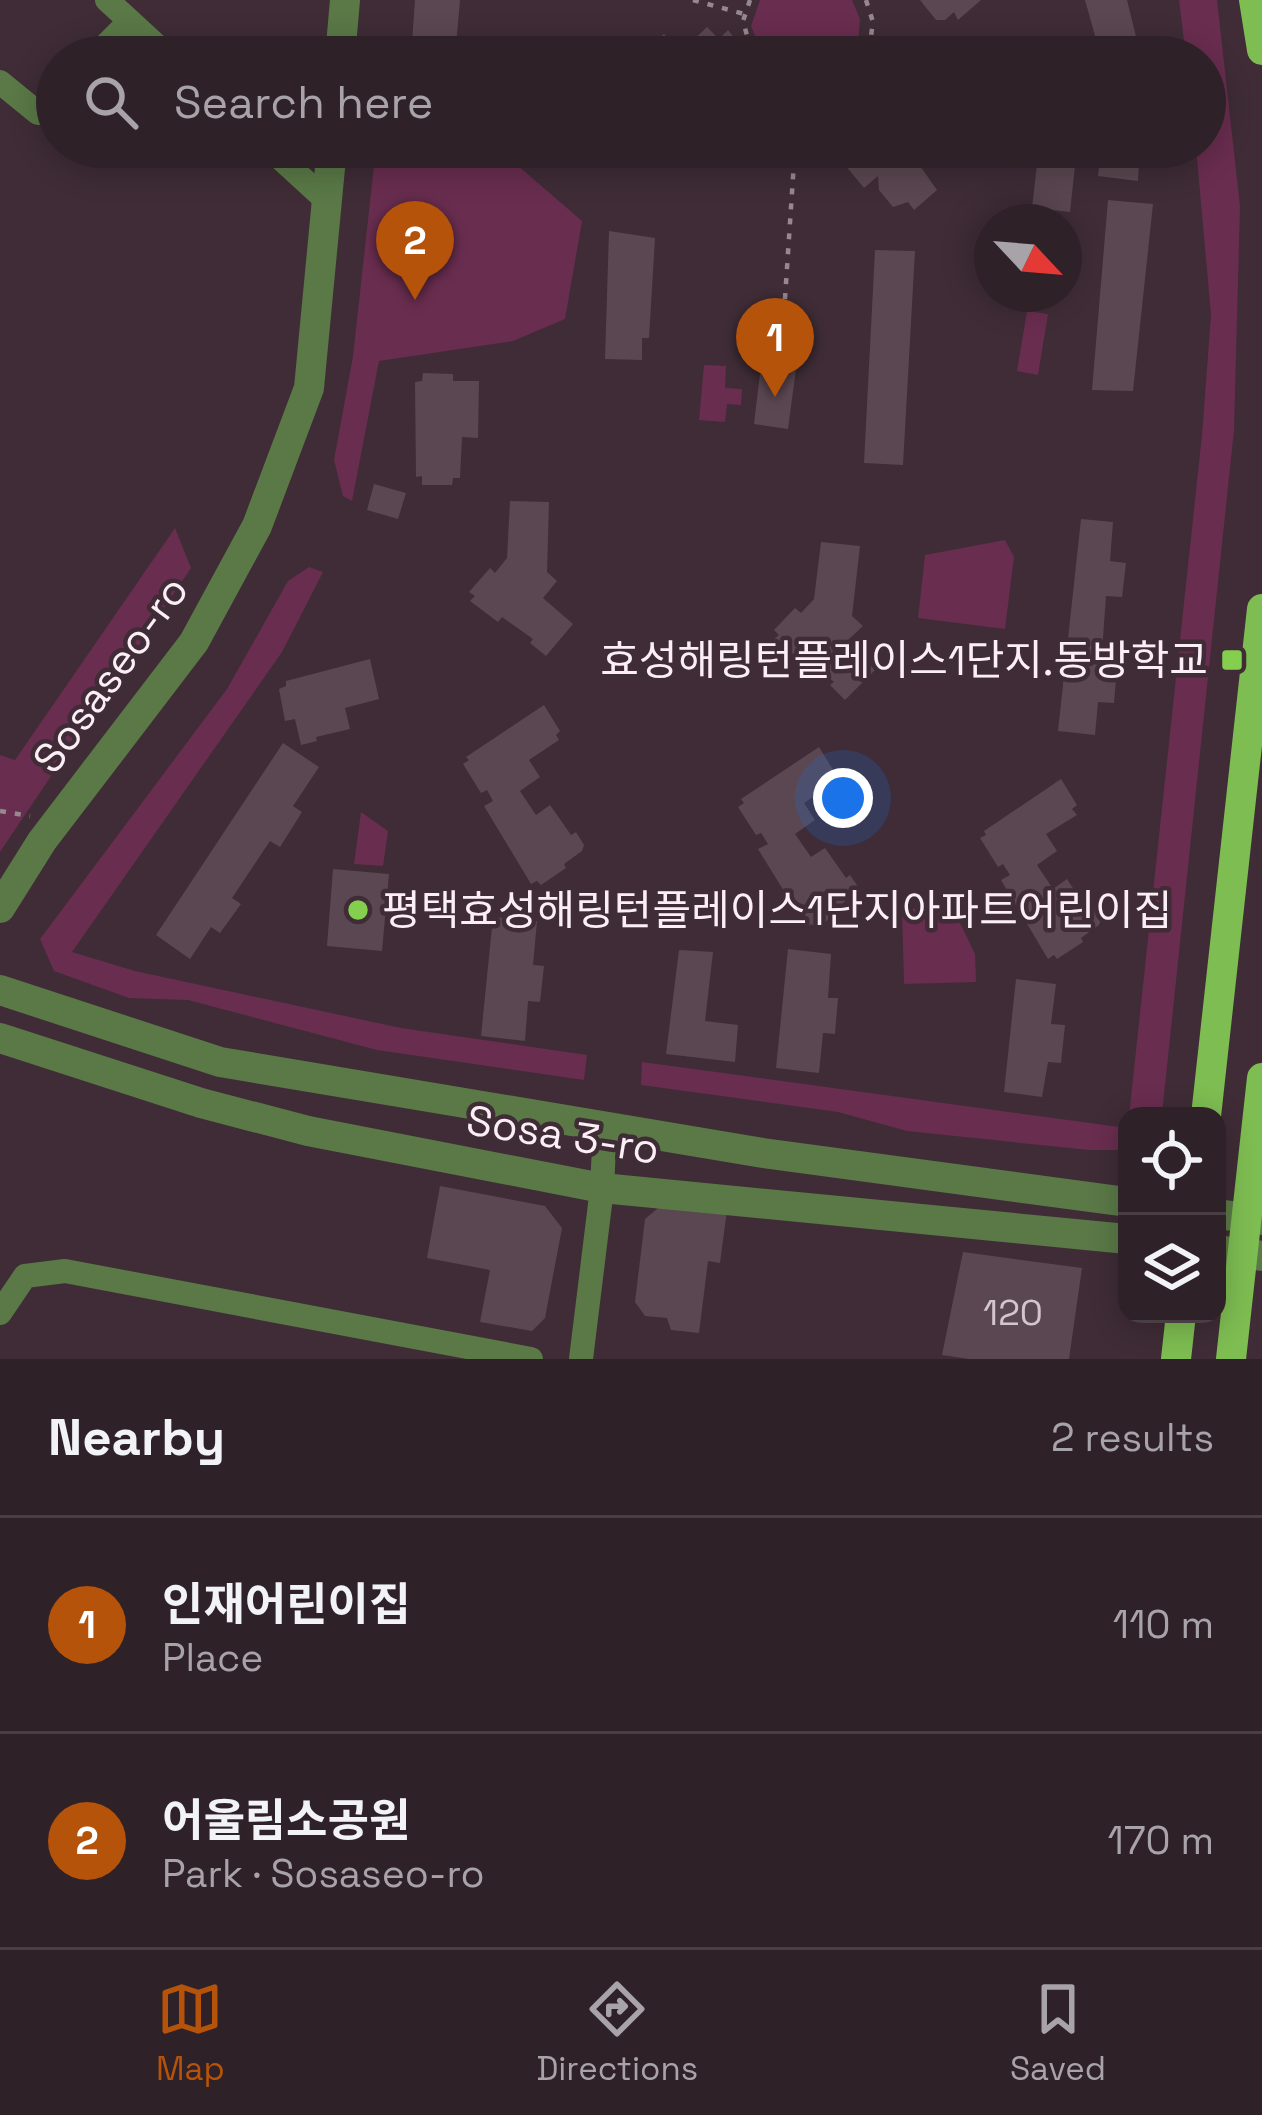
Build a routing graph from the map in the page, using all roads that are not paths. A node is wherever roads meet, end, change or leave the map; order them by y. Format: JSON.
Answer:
{"nodes":[{"id":1,"x":107,"y":0,"type":"edge"},
{"id":2,"x":345,"y":0,"type":"edge"},
{"id":3,"x":1254,"y":0,"type":"edge"},
{"id":4,"x":130,"y":21,"type":"junction"},
{"id":5,"x":115,"y":36,"type":"edge"},
{"id":6,"x":146,"y":36,"type":"edge"},
{"id":7,"x":342,"y":36,"type":"edge"},
{"id":8,"x":1262,"y":50,"type":"edge"},
{"id":9,"x":0,"y":82,"type":"edge"},
{"id":10,"x":36,"y":111,"type":"edge"},
{"id":11,"x":291,"y":168,"type":"edge"},
{"id":12,"x":330,"y":168,"type":"edge"},
{"id":13,"x":327,"y":201,"type":"junction"},
{"id":14,"x":1262,"y":609,"type":"edge"},
{"id":15,"x":0,"y":908,"type":"edge"},
{"id":16,"x":0,"y":989,"type":"edge"},
{"id":17,"x":0,"y":1038,"type":"edge"},
{"id":18,"x":1262,"y":1078,"type":"edge"},
{"id":19,"x":1207,"y":1107,"type":"edge"},
{"id":20,"x":605,"y":1126,"type":"junction"},
{"id":21,"x":602,"y":1187,"type":"junction"},
{"id":22,"x":1118,"y":1201,"type":"edge"},
{"id":23,"x":1242,"y":1217,"type":"edge"},
{"id":24,"x":1118,"y":1238,"type":"edge"},
{"id":25,"x":1241,"y":1254,"type":"edge"},
{"id":26,"x":0,"y":1313,"type":"edge"},
{"id":27,"x":1180,"y":1323,"type":"edge"},
{"id":28,"x":531,"y":1359,"type":"edge"},
{"id":29,"x":581,"y":1359,"type":"edge"},
{"id":30,"x":1176,"y":1359,"type":"edge"},
{"id":31,"x":1231,"y":1359,"type":"edge"}],
"edges":[{"from":1,"to":4,"type":"street"},
{"from":2,"to":7,"type":"street"},
{"from":3,"to":8,"type":"main road"},
{"from":4,"to":5,"type":"street"},
{"from":4,"to":6,"type":"street"},
{"from":9,"to":10,"type":"street"},
{"from":11,"to":13,"type":"street"},
{"from":12,"to":13,"type":"street","name":"Sosaseo-ro"},
{"from":13,"to":15,"type":"street","name":"Sosaseo-ro"},
{"from":14,"to":19,"type":"main road"},
{"from":16,"to":20,"type":"street"},
{"from":17,"to":21,"type":"street","name":"Sosa 3-ro"},
{"from":18,"to":23,"type":"main road"},
{"from":20,"to":21,"type":"street"},
{"from":20,"to":22,"type":"street"},
{"from":21,"to":24,"type":"street","name":"Sosa 3-ro"},
{"from":21,"to":29,"type":"street"},
{"from":23,"to":25,"type":"main road"},
{"from":25,"to":31,"type":"main road"},
{"from":26,"to":28,"type":"street"},
{"from":27,"to":30,"type":"main road"}]}
